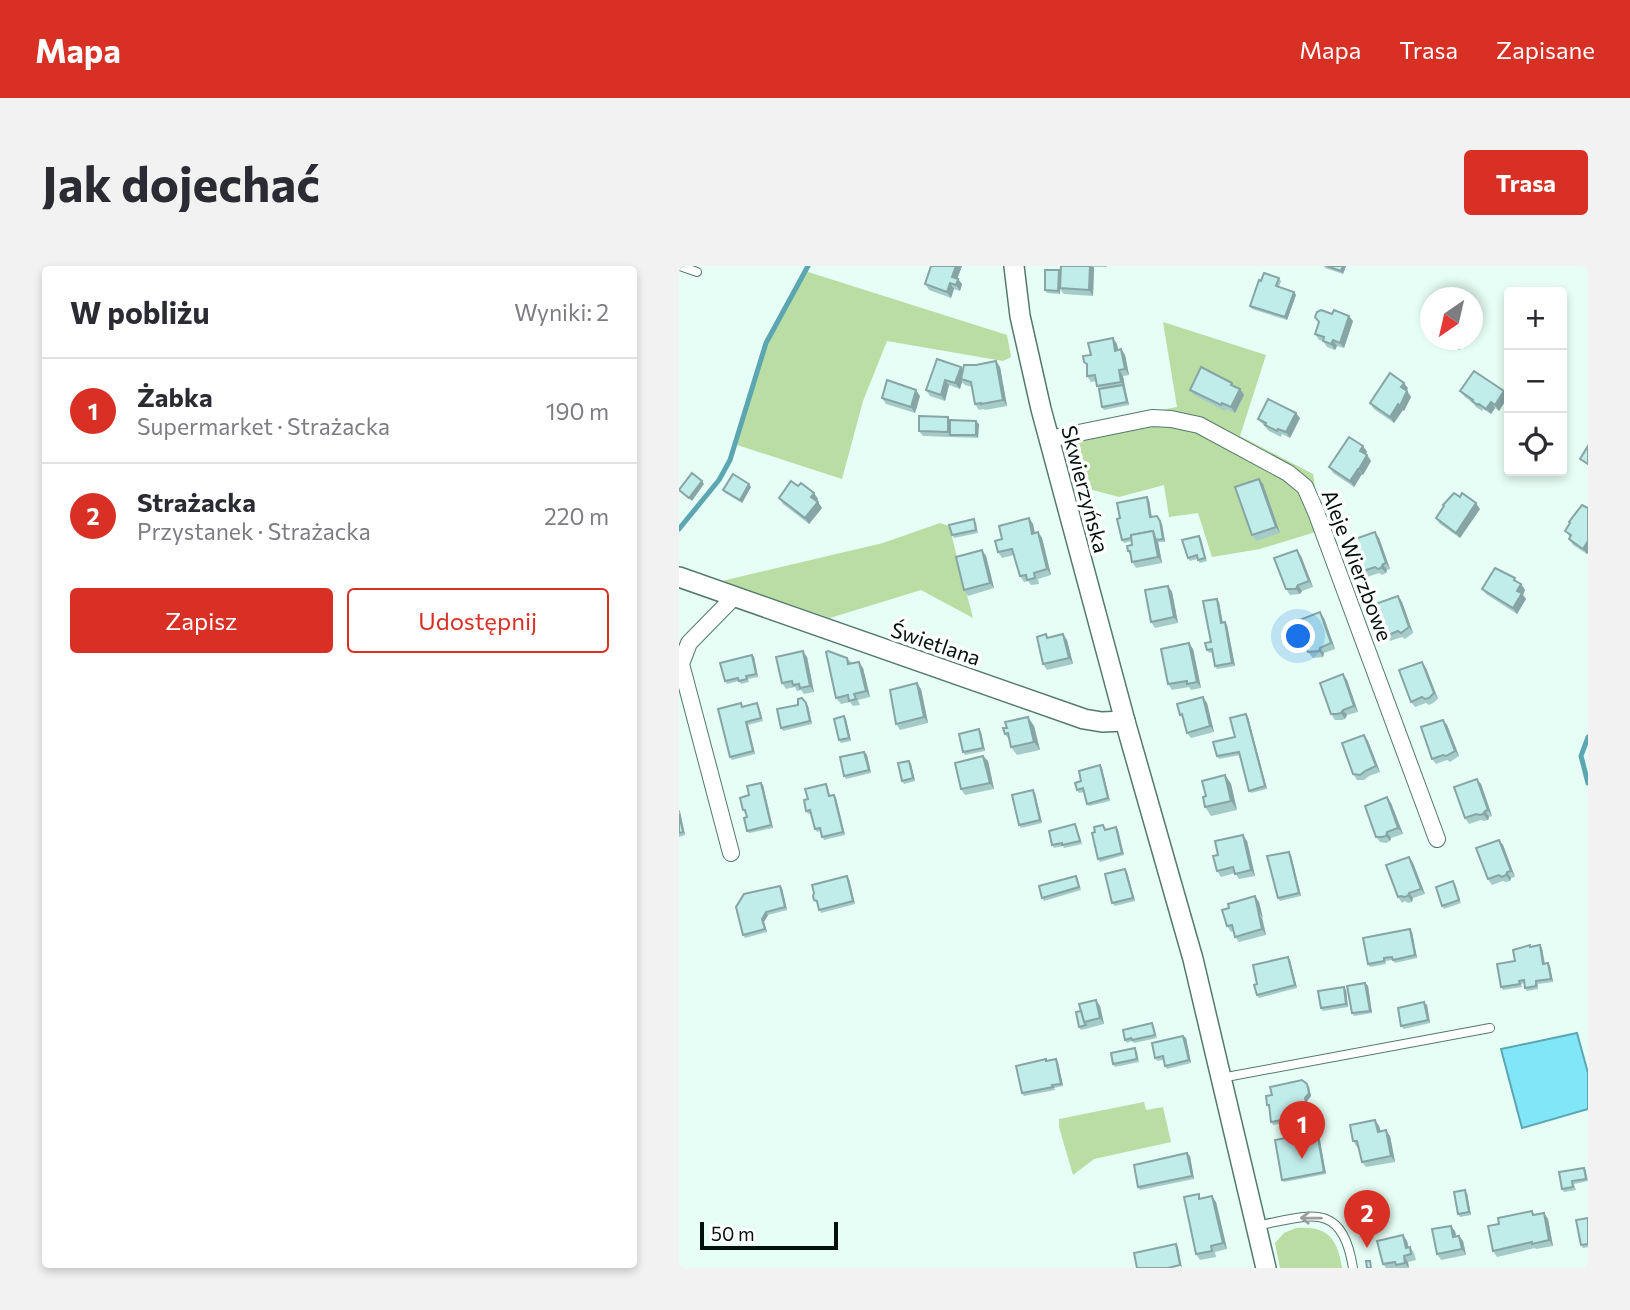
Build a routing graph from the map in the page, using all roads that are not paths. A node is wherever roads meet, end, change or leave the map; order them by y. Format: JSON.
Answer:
{"nodes":[{"id":1,"x":680,"y":266,"type":"edge"},
{"id":2,"x":1014,"y":266,"type":"edge"},
{"id":3,"x":697,"y":272,"type":"dead end"},
{"id":4,"x":1049,"y":439,"type":"junction"},
{"id":5,"x":679,"y":577,"type":"edge"},
{"id":6,"x":735,"y":596,"type":"junction"},
{"id":7,"x":1125,"y":721,"type":"junction"},
{"id":8,"x":1437,"y":839,"type":"dead end"},
{"id":9,"x":731,"y":853,"type":"dead end"},
{"id":10,"x":1490,"y":1028,"type":"dead end"},
{"id":11,"x":1221,"y":1078,"type":"junction"},
{"id":12,"x":1256,"y":1226,"type":"junction"},
{"id":13,"x":1266,"y":1268,"type":"edge"},
{"id":14,"x":1353,"y":1268,"type":"edge"}],
"edges":[{"from":1,"to":3,"type":"lane"},
{"from":2,"to":4,"type":"street","name":"Skwierzyńska"},
{"from":4,"to":7,"type":"street","name":"Skwierzyńska"},
{"from":4,"to":8,"type":"street","name":"Aleje Wierzbowe"},
{"from":5,"to":6,"type":"street","name":"Świetlana"},
{"from":6,"to":7,"type":"street","name":"Świetlana"},
{"from":6,"to":9,"type":"street"},
{"from":7,"to":11,"type":"street","name":"Skwierzyńska"},
{"from":10,"to":11,"type":"lane"},
{"from":11,"to":12,"type":"street","name":"Skwierzyńska"},
{"from":12,"to":13,"type":"street","name":"Skwierzyńska"},
{"from":14,"to":12,"type":"lane","one_way":true}]}
